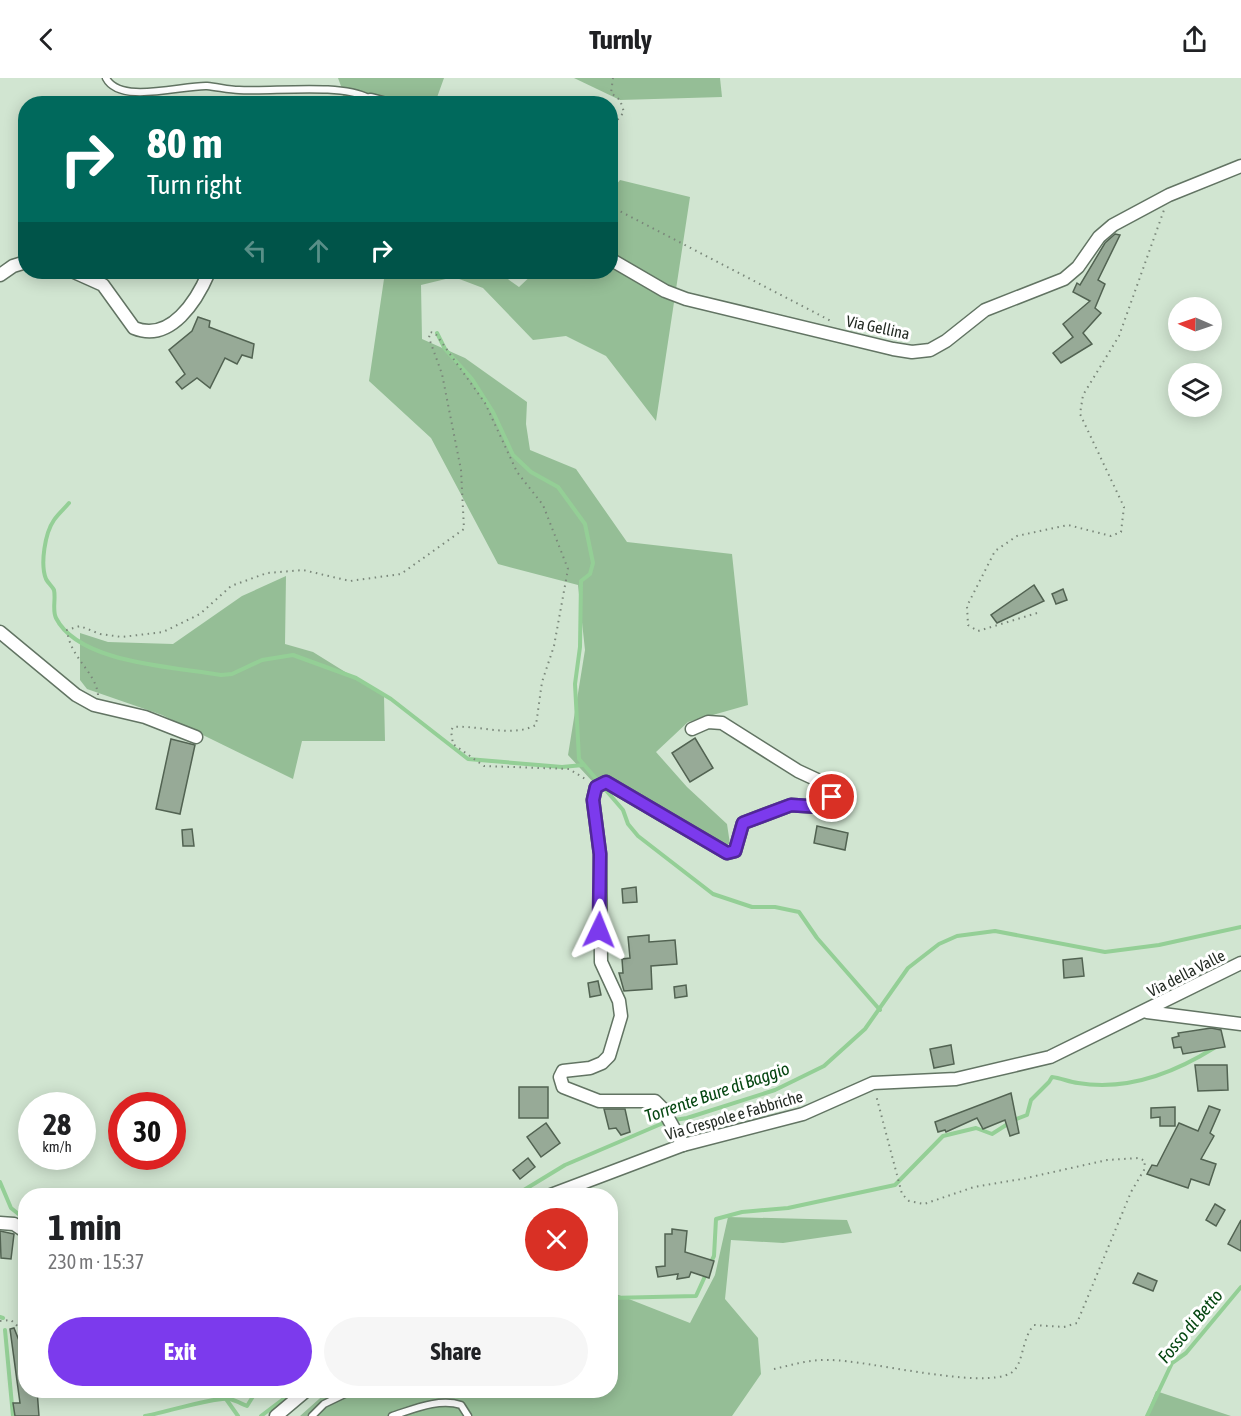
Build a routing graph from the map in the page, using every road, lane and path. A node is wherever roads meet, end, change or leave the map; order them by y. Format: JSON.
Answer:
{"nodes":[{"id":1,"x":106,"y":78,"type":"edge"},
{"id":2,"x":613,"y":78,"type":"edge"},
{"id":3,"x":364,"y":96,"type":"edge"},
{"id":4,"x":615,"y":96,"type":"edge"},
{"id":5,"x":618,"y":98,"type":"edge"},
{"id":6,"x":618,"y":119,"type":"edge"},
{"id":7,"x":1241,"y":166,"type":"edge"},
{"id":8,"x":1169,"y":195,"type":"junction"},
{"id":9,"x":618,"y":210,"type":"edge"},
{"id":10,"x":18,"y":264,"type":"edge"},
{"id":11,"x":618,"y":264,"type":"edge"},
{"id":12,"x":0,"y":275,"type":"edge"},
{"id":13,"x":90,"y":279,"type":"edge"},
{"id":14,"x":205,"y":279,"type":"edge"},
{"id":15,"x":832,"y":322,"type":"dead end"},
{"id":16,"x":1037,"y":613,"type":"dead end"},
{"id":17,"x":0,"y":632,"type":"edge"},
{"id":18,"x":94,"y":705,"type":"junction"},
{"id":19,"x":692,"y":729,"type":"dead end"},
{"id":20,"x":196,"y":737,"type":"dead end"},
{"id":21,"x":596,"y":787,"type":"junction"},
{"id":22,"x":1241,"y":963,"type":"edge"},
{"id":23,"x":1146,"y":1011,"type":"junction"},
{"id":24,"x":1241,"y":1024,"type":"edge"},
{"id":25,"x":873,"y":1083,"type":"junction"},
{"id":26,"x":681,"y":1141,"type":"junction"},
{"id":27,"x":568,"y":1188,"type":"edge"},
{"id":28,"x":0,"y":1223,"type":"edge"},
{"id":29,"x":18,"y":1227,"type":"edge"},
{"id":30,"x":0,"y":1320,"type":"edge"},
{"id":31,"x":18,"y":1327,"type":"edge"},
{"id":32,"x":774,"y":1369,"type":"dead end"},
{"id":33,"x":298,"y":1398,"type":"edge"},
{"id":34,"x":336,"y":1398,"type":"edge"},
{"id":35,"x":427,"y":1405,"type":"junction"},
{"id":36,"x":276,"y":1416,"type":"edge"},
{"id":37,"x":312,"y":1416,"type":"edge"},
{"id":38,"x":392,"y":1416,"type":"edge"},
{"id":39,"x":407,"y":1416,"type":"edge"},
{"id":40,"x":468,"y":1416,"type":"edge"}],
"edges":[{"from":1,"to":3,"type":"lane"},
{"from":2,"to":4,"type":"path"},
{"from":5,"to":6,"type":"path"},
{"from":7,"to":8,"type":"street","name":"Via Gellina"},
{"from":8,"to":11,"type":"street","name":"Via Gellina"},
{"from":8,"to":16,"type":"path"},
{"from":9,"to":15,"type":"path"},
{"from":10,"to":12,"type":"street"},
{"from":13,"to":14,"type":"street"},
{"from":17,"to":18,"type":"street"},
{"from":18,"to":20,"type":"street"},
{"from":18,"to":21,"type":"path"},
{"from":19,"to":21,"type":"street"},
{"from":21,"to":26,"type":"street"},
{"from":22,"to":23,"type":"street","name":"Via della Valle"},
{"from":23,"to":24,"type":"street"},
{"from":23,"to":25,"type":"street","name":"Via Crespole e Fabbriche"},
{"from":25,"to":26,"type":"street","name":"Via Crespole e Fabbriche"},
{"from":25,"to":32,"type":"path"},
{"from":26,"to":27,"type":"street","name":"Via Crespole e Fabbriche"},
{"from":28,"to":29,"type":"street"},
{"from":30,"to":31,"type":"path"},
{"from":33,"to":36,"type":"street"},
{"from":34,"to":37,"type":"lane"},
{"from":35,"to":38,"type":"lane"},
{"from":35,"to":39,"type":"lane"},
{"from":35,"to":40,"type":"lane"}]}
